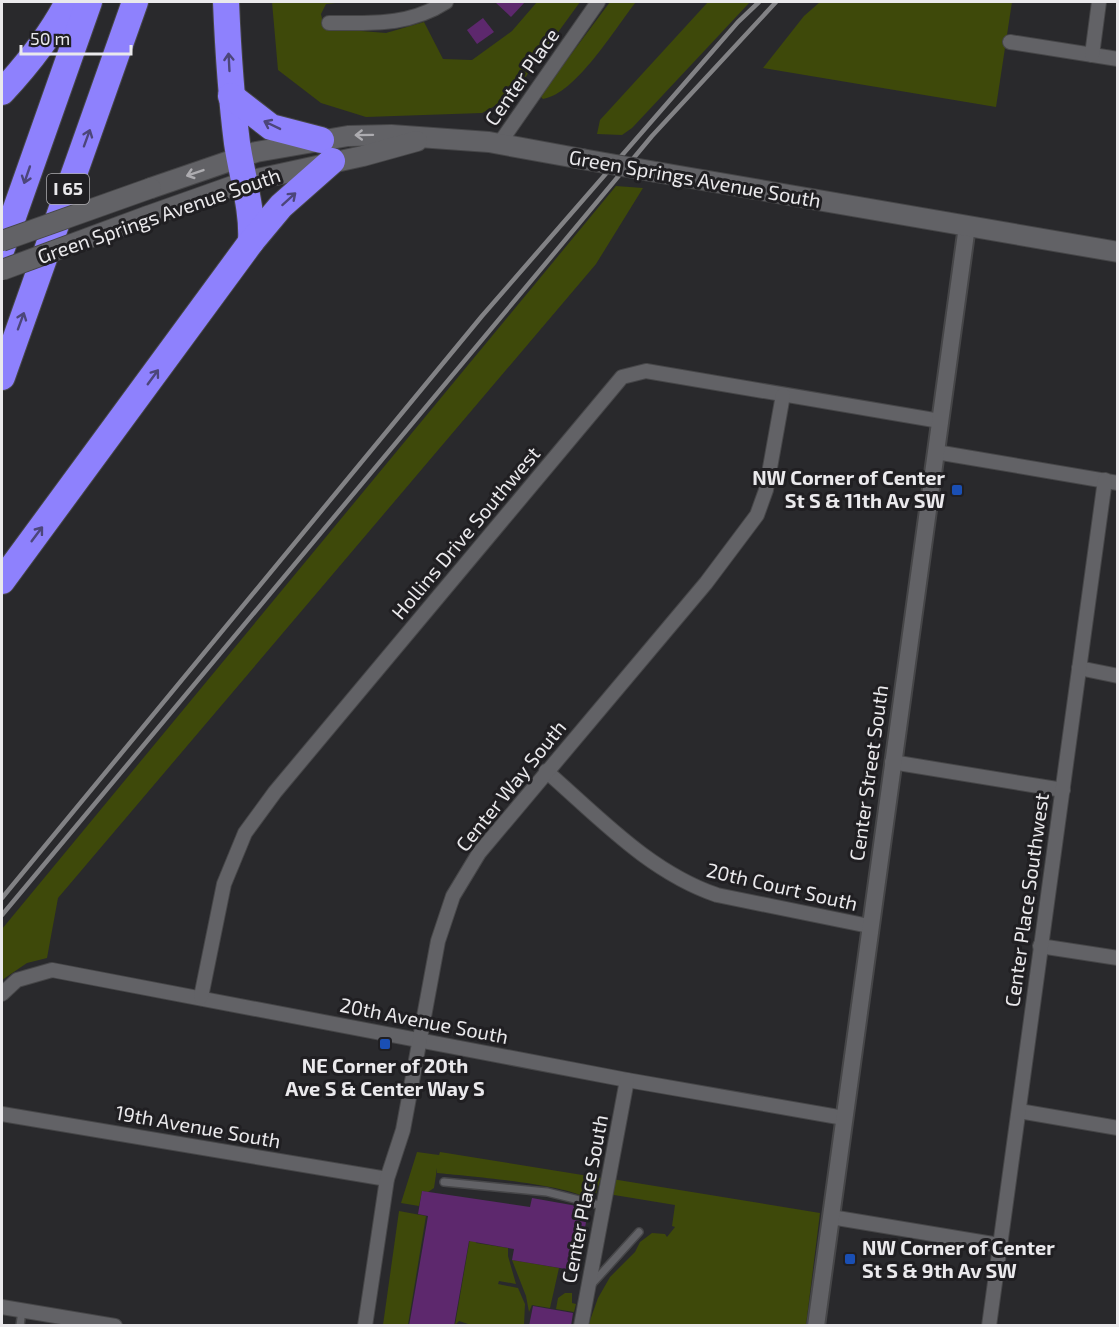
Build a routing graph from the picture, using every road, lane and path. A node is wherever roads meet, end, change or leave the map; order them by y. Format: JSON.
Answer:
{"nodes":[{"id":1,"x":68,"y":2,"type":"edge"},
{"id":2,"x":89,"y":2,"type":"edge"},
{"id":3,"x":135,"y":2,"type":"edge"},
{"id":4,"x":226,"y":2,"type":"edge"},
{"id":5,"x":446,"y":2,"type":"edge"},
{"id":6,"x":598,"y":2,"type":"edge"},
{"id":7,"x":1099,"y":2,"type":"edge"},
{"id":8,"x":329,"y":23,"type":"dead end"},
{"id":9,"x":1010,"y":42,"type":"dead end"},
{"id":10,"x":1092,"y":55,"type":"junction"},
{"id":11,"x":1118,"y":59,"type":"edge"},
{"id":12,"x":2,"y":92,"type":"edge"},
{"id":13,"x":231,"y":96,"type":"junction"},
{"id":14,"x":499,"y":144,"type":"junction"},
{"id":15,"x":327,"y":151,"type":"junction"},
{"id":16,"x":239,"y":157,"type":"junction"},
{"id":17,"x":244,"y":182,"type":"junction"},
{"id":18,"x":967,"y":226,"type":"junction"},
{"id":19,"x":2,"y":241,"type":"edge"},
{"id":20,"x":251,"y":242,"type":"junction"},
{"id":21,"x":2,"y":248,"type":"edge"},
{"id":22,"x":1118,"y":252,"type":"edge"},
{"id":23,"x":2,"y":270,"type":"edge"},
{"id":24,"x":2,"y":376,"type":"edge"},
{"id":25,"x":783,"y":395,"type":"junction"},
{"id":26,"x":940,"y":421,"type":"junction"},
{"id":27,"x":936,"y":452,"type":"junction"},
{"id":28,"x":1111,"y":482,"type":"edge"},
{"id":29,"x":2,"y":581,"type":"edge"},
{"id":30,"x":1079,"y":668,"type":"junction"},
{"id":31,"x":1118,"y":676,"type":"edge"},
{"id":32,"x":892,"y":762,"type":"junction"},
{"id":33,"x":546,"y":771,"type":"junction"},
{"id":34,"x":1063,"y":790,"type":"junction"},
{"id":35,"x":869,"y":926,"type":"junction"},
{"id":36,"x":1040,"y":946,"type":"junction"},
{"id":37,"x":1118,"y":958,"type":"edge"},
{"id":38,"x":2,"y":994,"type":"edge"},
{"id":39,"x":201,"y":997,"type":"junction"},
{"id":40,"x":420,"y":1041,"type":"junction"},
{"id":41,"x":627,"y":1080,"type":"junction"},
{"id":42,"x":1018,"y":1111,"type":"junction"},
{"id":43,"x":2,"y":1114,"type":"edge"},
{"id":44,"x":844,"y":1118,"type":"junction"},
{"id":45,"x":1118,"y":1128,"type":"edge"},
{"id":46,"x":387,"y":1179,"type":"junction"},
{"id":47,"x":444,"y":1182,"type":"dead end"},
{"id":48,"x":603,"y":1206,"type":"junction"},
{"id":49,"x":831,"y":1217,"type":"junction"},
{"id":50,"x":639,"y":1232,"type":"dead end"},
{"id":51,"x":999,"y":1245,"type":"junction"},
{"id":52,"x":588,"y":1290,"type":"junction"},
{"id":53,"x":2,"y":1307,"type":"edge"},
{"id":54,"x":22,"y":1310,"type":"junction"},
{"id":55,"x":20,"y":1326,"type":"edge"},
{"id":56,"x":115,"y":1326,"type":"edge"},
{"id":57,"x":365,"y":1326,"type":"edge"},
{"id":58,"x":581,"y":1326,"type":"edge"},
{"id":59,"x":816,"y":1326,"type":"edge"},
{"id":60,"x":989,"y":1326,"type":"edge"}],
"edges":[{"from":1,"to":12,"type":"highway"},
{"from":2,"to":21,"type":"highway","number":"I 65","one_way":true},
{"from":24,"to":3,"type":"highway","number":"I 65","one_way":true},
{"from":13,"to":4,"type":"highway","one_way":true},
{"from":5,"to":8,"type":"street"},
{"from":6,"to":14,"type":"street","name":"Center Place"},
{"from":7,"to":10,"type":"street"},
{"from":9,"to":10,"type":"street"},
{"from":10,"to":11,"type":"street"},
{"from":15,"to":13,"type":"highway","one_way":true},
{"from":13,"to":16,"type":"highway"},
{"from":14,"to":15,"type":"main road","name":"Green Springs Avenue South"},
{"from":14,"to":18,"type":"main road","name":"Green Springs Avenue South","bridge":true},
{"from":15,"to":16,"type":"main road","name":"Green Springs Avenue South"},
{"from":15,"to":17,"type":"main road","name":"Green Springs Avenue South"},
{"from":20,"to":15,"type":"highway","one_way":true},
{"from":16,"to":17,"type":"highway"},
{"from":16,"to":19,"type":"main road","name":"Green Springs Avenue South","one_way":true,"bridge":true},
{"from":17,"to":20,"type":"highway"},
{"from":17,"to":23,"type":"main road","name":"Green Springs Avenue South","bridge":true},
{"from":18,"to":22,"type":"main road","name":"Green Springs Avenue South"},
{"from":18,"to":26,"type":"street","name":"Center Street South"},
{"from":29,"to":20,"type":"highway","one_way":true},
{"from":25,"to":26,"type":"street","name":"Hollins Drive Southwest"},
{"from":25,"to":33,"type":"street","name":"Center Way South"},
{"from":25,"to":39,"type":"street","name":"Hollins Drive Southwest"},
{"from":26,"to":27,"type":"street","name":"Center Street South"},
{"from":27,"to":28,"type":"street"},
{"from":27,"to":32,"type":"street","name":"Center Street South"},
{"from":28,"to":30,"type":"street","name":"Center Place Southwest"},
{"from":30,"to":31,"type":"street"},
{"from":30,"to":34,"type":"street","name":"Center Place Southwest"},
{"from":32,"to":34,"type":"street"},
{"from":32,"to":35,"type":"street","name":"Center Street South"},
{"from":33,"to":35,"type":"street","name":"20th Court South"},
{"from":33,"to":40,"type":"street","name":"Center Way South"},
{"from":34,"to":36,"type":"street","name":"Center Place Southwest"},
{"from":35,"to":44,"type":"street","name":"Center Street South"},
{"from":36,"to":37,"type":"street"},
{"from":36,"to":42,"type":"street","name":"Center Place Southwest"},
{"from":38,"to":39,"type":"street","name":"20th Avenue South"},
{"from":39,"to":40,"type":"street","name":"20th Avenue South"},
{"from":40,"to":41,"type":"street","name":"20th Avenue South"},
{"from":40,"to":46,"type":"street","name":"Center Way South"},
{"from":41,"to":44,"type":"street","name":"20th Avenue South"},
{"from":41,"to":48,"type":"street","name":"Center Place South"},
{"from":42,"to":45,"type":"street"},
{"from":42,"to":51,"type":"street","name":"Center Place Southwest"},
{"from":43,"to":46,"type":"street","name":"19th Avenue South"},
{"from":44,"to":49,"type":"street","name":"Center Street South"},
{"from":46,"to":57,"type":"street","name":"Center Way South"},
{"from":47,"to":48,"type":"lane"},
{"from":48,"to":52,"type":"street","name":"Center Place South"},
{"from":49,"to":51,"type":"street"},
{"from":49,"to":59,"type":"street","name":"Center Street South"},
{"from":50,"to":52,"type":"lane"},
{"from":51,"to":60,"type":"street","name":"Center Place Southwest"},
{"from":52,"to":58,"type":"street","name":"Center Place South"},
{"from":53,"to":54,"type":"street"},
{"from":54,"to":55,"type":"lane"},
{"from":54,"to":56,"type":"street"}]}
